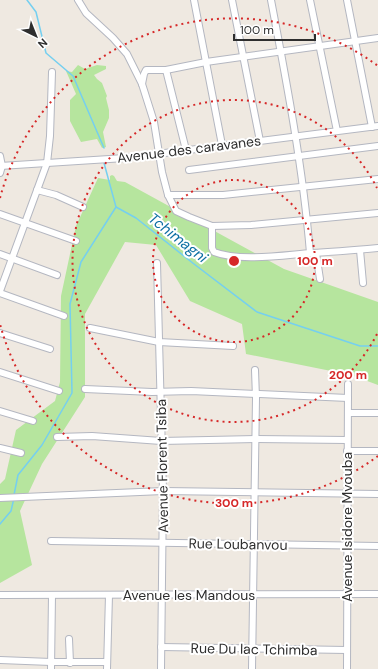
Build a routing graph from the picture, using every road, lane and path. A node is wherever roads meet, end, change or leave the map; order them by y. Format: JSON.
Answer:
{"nodes":[{"id":1,"x":78,"y":0,"type":"edge"},
{"id":2,"x":194,"y":0,"type":"edge"},
{"id":3,"x":232,"y":0,"type":"edge"},
{"id":4,"x":271,"y":0,"type":"edge"},
{"id":5,"x":310,"y":0,"type":"edge"},
{"id":6,"x":347,"y":0,"type":"edge"},
{"id":7,"x":378,"y":38,"type":"edge"},
{"id":8,"x":355,"y":42,"type":"junction"},
{"id":9,"x":318,"y":46,"type":"junction"},
{"id":10,"x":281,"y":52,"type":"junction"},
{"id":11,"x":243,"y":56,"type":"junction"},
{"id":12,"x":206,"y":62,"type":"junction"},
{"id":13,"x":166,"y":70,"type":"junction"},
{"id":14,"x":52,"y":72,"type":"dead end"},
{"id":15,"x":142,"y":84,"type":"junction"},
{"id":16,"x":375,"y":126,"type":"edge"},
{"id":17,"x":337,"y":131,"type":"junction"},
{"id":18,"x":296,"y":136,"type":"junction"},
{"id":19,"x":260,"y":141,"type":"junction"},
{"id":20,"x":222,"y":145,"type":"junction"},
{"id":21,"x":378,"y":146,"type":"edge"},
{"id":22,"x":186,"y":150,"type":"junction"},
{"id":23,"x":159,"y":153,"type":"junction"},
{"id":24,"x":0,"y":156,"type":"edge"},
{"id":25,"x":298,"y":156,"type":"junction"},
{"id":26,"x":47,"y":162,"type":"junction"},
{"id":27,"x":1,"y":166,"type":"edge"},
{"id":28,"x":188,"y":170,"type":"dead end"},
{"id":29,"x":0,"y":173,"type":"edge"},
{"id":30,"x":378,"y":179,"type":"edge"},
{"id":31,"x":303,"y":187,"type":"junction"},
{"id":32,"x":37,"y":190,"type":"junction"},
{"id":33,"x":168,"y":195,"type":"junction"},
{"id":34,"x":82,"y":207,"type":"dead end"},
{"id":35,"x":378,"y":213,"type":"edge"},
{"id":36,"x":0,"y":214,"type":"edge"},
{"id":37,"x":307,"y":219,"type":"junction"},
{"id":38,"x":25,"y":222,"type":"junction"},
{"id":39,"x":212,"y":226,"type":"junction"},
{"id":40,"x":76,"y":241,"type":"dead end"},
{"id":41,"x":378,"y":248,"type":"edge"},
{"id":42,"x":360,"y":250,"type":"junction"},
{"id":43,"x":313,"y":253,"type":"junction"},
{"id":44,"x":0,"y":254,"type":"edge"},
{"id":45,"x":13,"y":258,"type":"junction"},
{"id":46,"x":157,"y":263,"type":"dead end"},
{"id":47,"x":57,"y":275,"type":"dead end"},
{"id":48,"x":320,"y":279,"type":"dead end"},
{"id":49,"x":363,"y":283,"type":"dead end"},
{"id":50,"x":0,"y":290,"type":"edge"},
{"id":51,"x":64,"y":316,"type":"dead end"},
{"id":52,"x":90,"y":328,"type":"dead end"},
{"id":53,"x":0,"y":333,"type":"edge"},
{"id":54,"x":159,"y":342,"type":"junction"},
{"id":55,"x":233,"y":346,"type":"dead end"},
{"id":56,"x":50,"y":349,"type":"dead end"},
{"id":57,"x":255,"y":370,"type":"dead end"},
{"id":58,"x":0,"y":372,"type":"edge"},
{"id":59,"x":348,"y":384,"type":"dead end"},
{"id":60,"x":85,"y":389,"type":"dead end"},
{"id":61,"x":59,"y":391,"type":"dead end"},
{"id":62,"x":160,"y":392,"type":"junction"},
{"id":63,"x":256,"y":394,"type":"junction"},
{"id":64,"x":348,"y":398,"type":"junction"},
{"id":65,"x":0,"y":411,"type":"edge"},
{"id":66,"x":348,"y":413,"type":"junction"},
{"id":67,"x":378,"y":413,"type":"edge"},
{"id":68,"x":33,"y":421,"type":"dead end"},
{"id":69,"x":57,"y":437,"type":"dead end"},
{"id":70,"x":256,"y":439,"type":"junction"},
{"id":71,"x":347,"y":440,"type":"junction"},
{"id":72,"x":161,"y":441,"type":"junction"},
{"id":73,"x":0,"y":448,"type":"edge"},
{"id":74,"x":347,"y":451,"type":"junction"},
{"id":75,"x":378,"y":451,"type":"edge"},
{"id":76,"x":21,"y":453,"type":"dead end"},
{"id":77,"x":163,"y":490,"type":"junction"},
{"id":78,"x":255,"y":492,"type":"junction"},
{"id":79,"x":347,"y":494,"type":"junction"},
{"id":80,"x":378,"y":494,"type":"edge"},
{"id":81,"x":0,"y":498,"type":"edge"},
{"id":82,"x":51,"y":541,"type":"dead end"},
{"id":83,"x":163,"y":543,"type":"junction"},
{"id":84,"x":254,"y":544,"type":"junction"},
{"id":85,"x":347,"y":546,"type":"junction"},
{"id":86,"x":378,"y":546,"type":"edge"},
{"id":87,"x":52,"y":594,"type":"junction"},
{"id":88,"x":253,"y":594,"type":"junction"},
{"id":89,"x":348,"y":594,"type":"junction"},
{"id":90,"x":378,"y":594,"type":"edge"},
{"id":91,"x":0,"y":595,"type":"edge"},
{"id":92,"x":109,"y":595,"type":"junction"},
{"id":93,"x":162,"y":595,"type":"junction"},
{"id":94,"x":69,"y":639,"type":"dead end"},
{"id":95,"x":161,"y":648,"type":"junction"},
{"id":96,"x":252,"y":648,"type":"junction"},
{"id":97,"x":347,"y":650,"type":"junction"},
{"id":98,"x":0,"y":660,"type":"edge"},
{"id":99,"x":70,"y":662,"type":"junction"},
{"id":100,"x":107,"y":662,"type":"junction"},
{"id":101,"x":51,"y":666,"type":"edge"},
{"id":102,"x":107,"y":669,"type":"edge"},
{"id":103,"x":161,"y":669,"type":"edge"},
{"id":104,"x":252,"y":669,"type":"edge"},
{"id":105,"x":347,"y":669,"type":"edge"}],
"edges":[{"from":1,"to":15,"type":"street"},
{"from":2,"to":12,"type":"street"},
{"from":3,"to":11,"type":"street"},
{"from":4,"to":10,"type":"street"},
{"from":5,"to":9,"type":"street"},
{"from":6,"to":8,"type":"street"},
{"from":7,"to":8,"type":"street"},
{"from":8,"to":9,"type":"street"},
{"from":8,"to":16,"type":"street"},
{"from":9,"to":10,"type":"street"},
{"from":9,"to":17,"type":"street"},
{"from":10,"to":11,"type":"street"},
{"from":10,"to":18,"type":"street"},
{"from":11,"to":12,"type":"street"},
{"from":11,"to":19,"type":"street"},
{"from":12,"to":13,"type":"street"},
{"from":12,"to":20,"type":"street"},
{"from":13,"to":15,"type":"street"},
{"from":13,"to":22,"type":"street"},
{"from":14,"to":26,"type":"street"},
{"from":15,"to":23,"type":"street"},
{"from":16,"to":17,"type":"street","name":"Avenue des caravanes"},
{"from":17,"to":18,"type":"street","name":"Avenue des caravanes"},
{"from":18,"to":19,"type":"street","name":"Avenue des caravanes"},
{"from":18,"to":25,"type":"street"},
{"from":19,"to":20,"type":"street","name":"Avenue des caravanes"},
{"from":20,"to":22,"type":"street","name":"Avenue des caravanes"},
{"from":21,"to":25,"type":"street"},
{"from":22,"to":23,"type":"street","name":"Avenue des caravanes"},
{"from":23,"to":26,"type":"street","name":"Avenue des caravanes"},
{"from":23,"to":33,"type":"street"},
{"from":24,"to":27,"type":"street"},
{"from":25,"to":28,"type":"street"},
{"from":25,"to":31,"type":"street"},
{"from":26,"to":27,"type":"street","name":"Avenue des caravanes"},
{"from":26,"to":32,"type":"street"},
{"from":27,"to":29,"type":"street"},
{"from":30,"to":31,"type":"street"},
{"from":31,"to":33,"type":"street"},
{"from":31,"to":37,"type":"street"},
{"from":32,"to":34,"type":"street"},
{"from":32,"to":38,"type":"street"},
{"from":33,"to":39,"type":"street"},
{"from":35,"to":37,"type":"street"},
{"from":36,"to":38,"type":"street"},
{"from":37,"to":39,"type":"street"},
{"from":37,"to":43,"type":"street"},
{"from":38,"to":40,"type":"street"},
{"from":38,"to":45,"type":"street"},
{"from":39,"to":43,"type":"street"},
{"from":41,"to":42,"type":"street"},
{"from":42,"to":43,"type":"street"},
{"from":42,"to":49,"type":"street"},
{"from":43,"to":48,"type":"street"},
{"from":44,"to":45,"type":"street"},
{"from":45,"to":47,"type":"street"},
{"from":45,"to":50,"type":"street"},
{"from":46,"to":54,"type":"street","name":"Avenue Florent Tsiba"},
{"from":50,"to":51,"type":"street"},
{"from":52,"to":54,"type":"street"},
{"from":53,"to":56,"type":"street"},
{"from":54,"to":55,"type":"street"},
{"from":54,"to":62,"type":"street","name":"Avenue Florent Tsiba"},
{"from":57,"to":63,"type":"street"},
{"from":58,"to":61,"type":"street"},
{"from":59,"to":64,"type":"street","name":"Avenue Isidore Mvouba"},
{"from":60,"to":62,"type":"street"},
{"from":62,"to":63,"type":"street"},
{"from":62,"to":72,"type":"street","name":"Avenue Florent Tsiba"},
{"from":63,"to":64,"type":"street"},
{"from":63,"to":70,"type":"street"},
{"from":64,"to":66,"type":"street","name":"Avenue Isidore Mvouba"},
{"from":65,"to":68,"type":"street"},
{"from":66,"to":67,"type":"street"},
{"from":66,"to":71,"type":"street","name":"Avenue Isidore Mvouba"},
{"from":69,"to":72,"type":"street"},
{"from":70,"to":71,"type":"street"},
{"from":70,"to":72,"type":"street"},
{"from":70,"to":78,"type":"street"},
{"from":71,"to":74,"type":"street","name":"Avenue Isidore Mvouba"},
{"from":72,"to":77,"type":"street","name":"Avenue Florent Tsiba"},
{"from":73,"to":76,"type":"street"},
{"from":74,"to":75,"type":"street"},
{"from":74,"to":79,"type":"street","name":"Avenue Isidore Mvouba"},
{"from":77,"to":78,"type":"street"},
{"from":77,"to":81,"type":"street"},
{"from":77,"to":83,"type":"street","name":"Avenue Florent Tsiba"},
{"from":78,"to":79,"type":"street"},
{"from":78,"to":84,"type":"street"},
{"from":79,"to":80,"type":"street"},
{"from":79,"to":85,"type":"street","name":"Avenue Isidore Mvouba"},
{"from":82,"to":83,"type":"street","name":"Rue Loubanvou"},
{"from":83,"to":84,"type":"street","name":"Rue Loubanvou"},
{"from":83,"to":93,"type":"street","name":"Avenue Florent Tsiba"},
{"from":84,"to":85,"type":"street","name":"Rue Loubanvou"},
{"from":84,"to":88,"type":"street"},
{"from":85,"to":86,"type":"street","name":"Rue Loubanvou"},
{"from":85,"to":89,"type":"street","name":"Avenue Isidore Mvouba"},
{"from":87,"to":91,"type":"street","name":"Avenue les Mandous"},
{"from":87,"to":92,"type":"street","name":"Avenue les Mandous"},
{"from":87,"to":101,"type":"street"},
{"from":88,"to":89,"type":"street","name":"Avenue les Mandous"},
{"from":88,"to":93,"type":"street","name":"Avenue les Mandous"},
{"from":88,"to":96,"type":"street"},
{"from":89,"to":90,"type":"street","name":"Avenue les Mandous"},
{"from":89,"to":97,"type":"street","name":"Avenue Isidore Mvouba"},
{"from":92,"to":93,"type":"street","name":"Avenue les Mandous"},
{"from":92,"to":100,"type":"street"},
{"from":93,"to":95,"type":"street","name":"Avenue Florent Tsiba"},
{"from":94,"to":99,"type":"street"},
{"from":95,"to":96,"type":"street","name":"Rue Du lac Tchimba"},
{"from":95,"to":103,"type":"street","name":"Avenue Florent Tsiba"},
{"from":96,"to":97,"type":"street","name":"Rue Du lac Tchimba"},
{"from":96,"to":104,"type":"street"},
{"from":97,"to":105,"type":"street","name":"Avenue Isidore Mvouba"},
{"from":98,"to":101,"type":"street"},
{"from":99,"to":100,"type":"street"},
{"from":99,"to":101,"type":"street"},
{"from":100,"to":102,"type":"street"}]}
